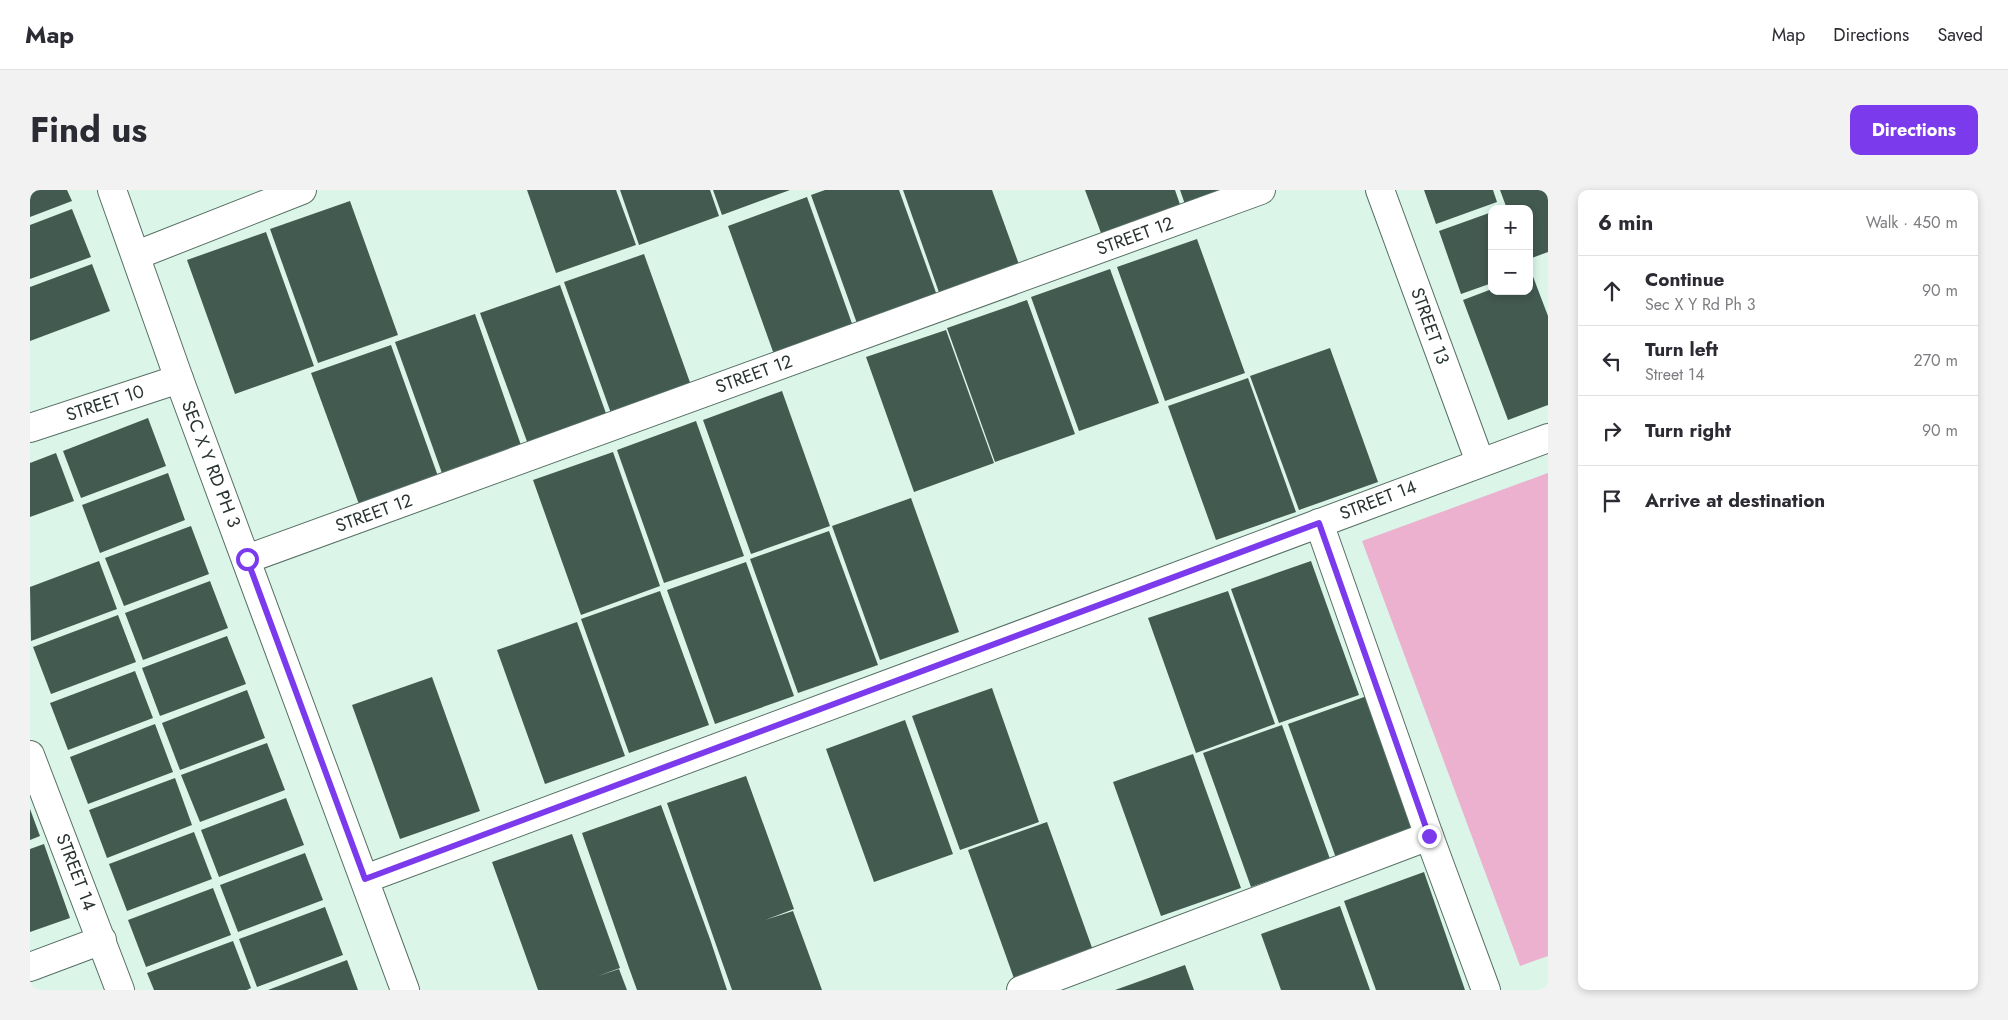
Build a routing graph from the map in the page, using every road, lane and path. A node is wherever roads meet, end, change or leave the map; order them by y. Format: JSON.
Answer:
{"nodes":[{"id":1,"x":112,"y":190,"type":"edge"},
{"id":2,"x":1261,"y":190,"type":"edge"},
{"id":3,"x":1380,"y":190,"type":"edge"},
{"id":4,"x":289,"y":192,"type":"edge"},
{"id":5,"x":137,"y":255,"type":"junction"},
{"id":6,"x":179,"y":379,"type":"junction"},
{"id":7,"x":30,"y":428,"type":"edge"},
{"id":8,"x":1548,"y":438,"type":"edge"},
{"id":9,"x":1480,"y":462,"type":"junction"},
{"id":10,"x":1319,"y":523,"type":"junction"},
{"id":11,"x":247,"y":559,"type":"junction"},
{"id":12,"x":30,"y":755,"type":"edge"},
{"id":13,"x":1429,"y":836,"type":"junction"},
{"id":14,"x":365,"y":879,"type":"junction"},
{"id":15,"x":102,"y":940,"type":"junction"},
{"id":16,"x":30,"y":967,"type":"edge"},
{"id":17,"x":120,"y":990,"type":"edge"},
{"id":18,"x":405,"y":990,"type":"edge"},
{"id":19,"x":1021,"y":990,"type":"edge"},
{"id":20,"x":1486,"y":990,"type":"edge"}],
"edges":[{"from":1,"to":5,"type":"street","name":"SEC X Y RD PH 3"},
{"from":2,"to":11,"type":"street","name":"STREET 12"},
{"from":3,"to":9,"type":"street","name":"STREET 13"},
{"from":4,"to":5,"type":"street"},
{"from":5,"to":6,"type":"street","name":"SEC X Y RD PH 3"},
{"from":6,"to":7,"type":"street","name":"STREET 10"},
{"from":6,"to":11,"type":"street","name":"SEC X Y RD PH 3"},
{"from":8,"to":9,"type":"street","name":"STREET 14"},
{"from":9,"to":10,"type":"street","name":"STREET 14"},
{"from":10,"to":13,"type":"street"},
{"from":10,"to":14,"type":"street","name":"STREET 14"},
{"from":11,"to":14,"type":"street","name":"SEC X Y RD PH 3"},
{"from":12,"to":15,"type":"street","name":"STREET 14"},
{"from":13,"to":19,"type":"street"},
{"from":13,"to":20,"type":"street"},
{"from":14,"to":18,"type":"street","name":"SEC X Y RD PH 3"},
{"from":15,"to":16,"type":"street"},
{"from":15,"to":17,"type":"street","name":"STREET 14"}]}
